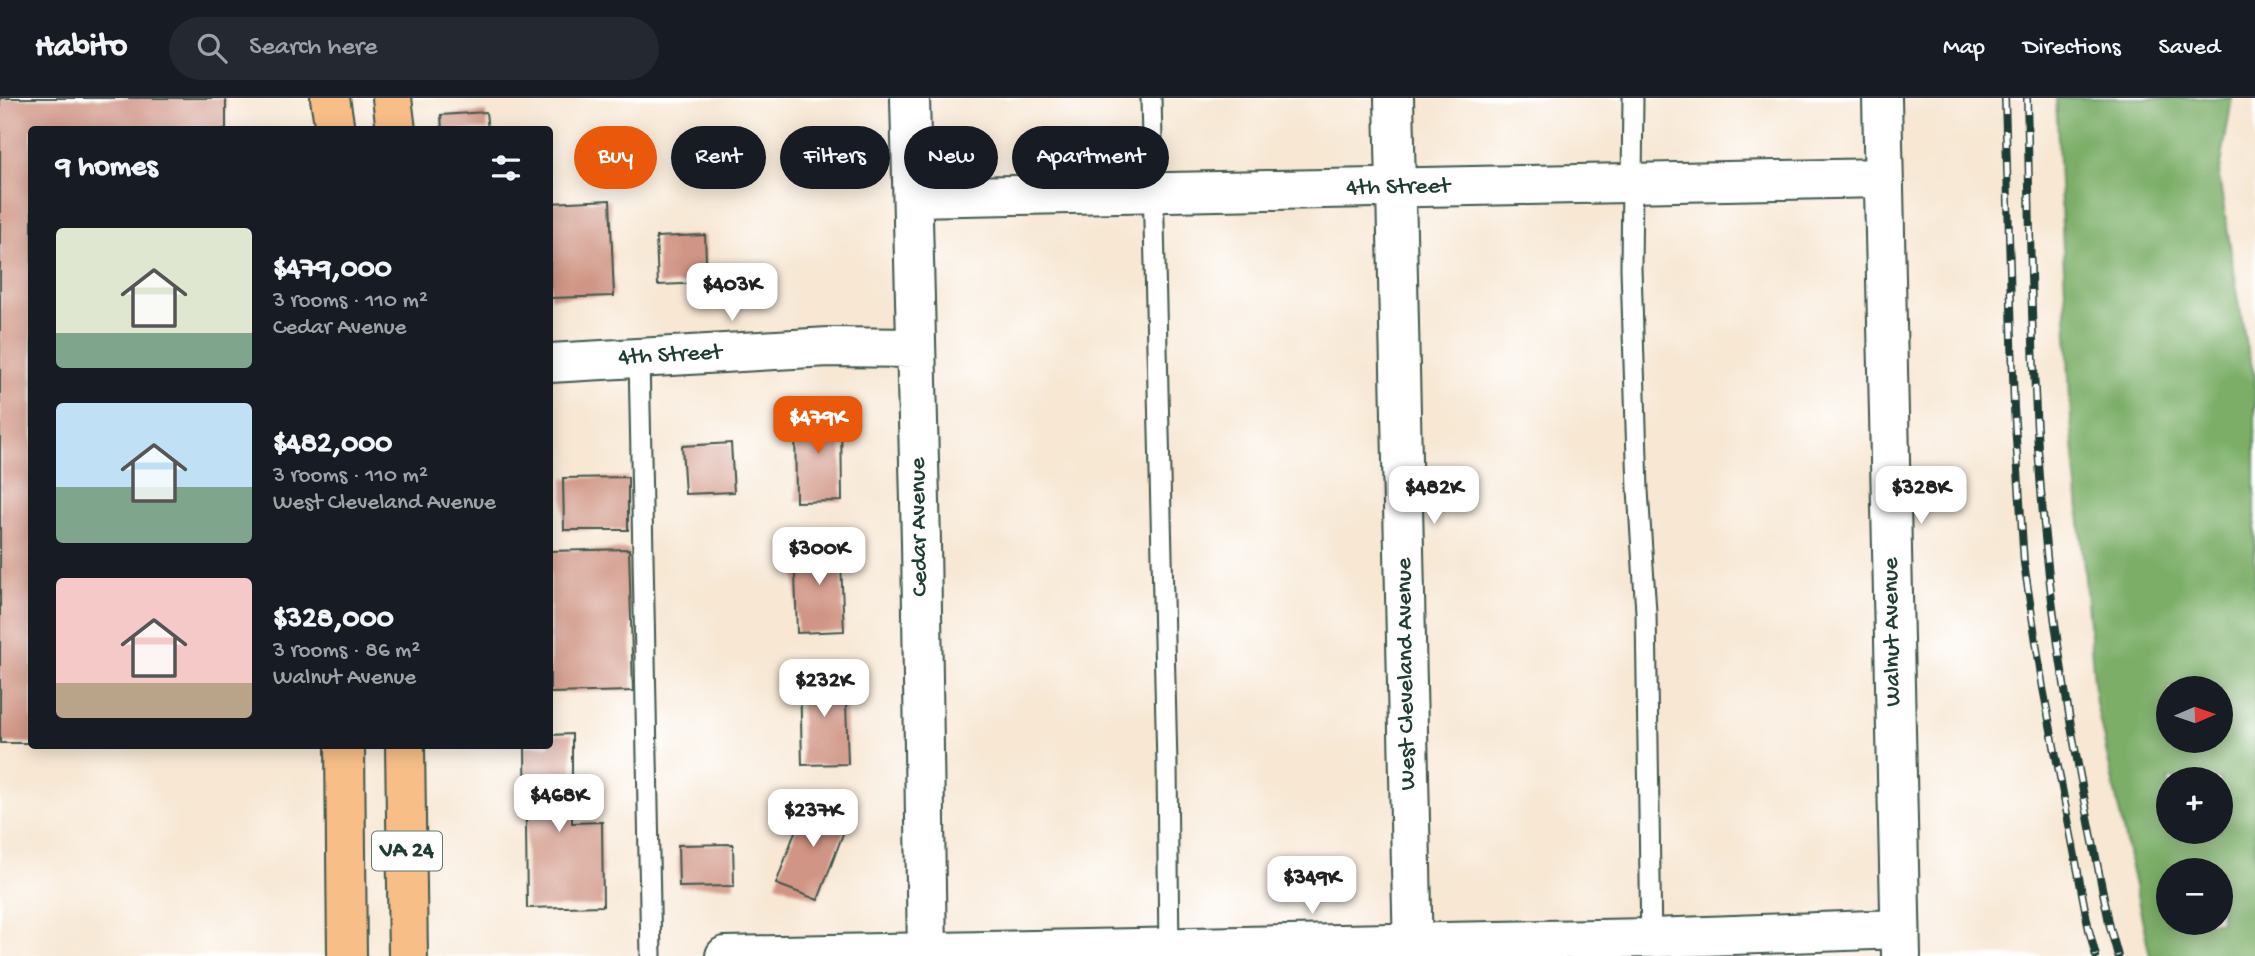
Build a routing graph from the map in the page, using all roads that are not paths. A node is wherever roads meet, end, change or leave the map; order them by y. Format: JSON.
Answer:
{"nodes":[{"id":1,"x":330,"y":98,"type":"edge"},
{"id":2,"x":392,"y":98,"type":"edge"},
{"id":3,"x":910,"y":98,"type":"edge"},
{"id":4,"x":1151,"y":98,"type":"edge"},
{"id":5,"x":1394,"y":98,"type":"edge"},
{"id":6,"x":1633,"y":98,"type":"edge"},
{"id":7,"x":1882,"y":98,"type":"edge"},
{"id":8,"x":334,"y":126,"type":"edge"},
{"id":9,"x":396,"y":126,"type":"edge"},
{"id":10,"x":1883,"y":178,"type":"junction"},
{"id":11,"x":1633,"y":183,"type":"junction"},
{"id":12,"x":1397,"y":188,"type":"junction"},
{"id":13,"x":1155,"y":193,"type":"junction"},
{"id":14,"x":913,"y":197,"type":"junction"},
{"id":15,"x":916,"y":348,"type":"junction"},
{"id":16,"x":639,"y":358,"type":"junction"},
{"id":17,"x":553,"y":363,"type":"edge"},
{"id":18,"x":345,"y":749,"type":"edge"},
{"id":19,"x":405,"y":749,"type":"edge"},
{"id":20,"x":1900,"y":942,"type":"edge"},
{"id":21,"x":1651,"y":947,"type":"edge"},
{"id":22,"x":1413,"y":950,"type":"edge"},
{"id":23,"x":1169,"y":952,"type":"edge"},
{"id":24,"x":927,"y":954,"type":"edge"},
{"id":25,"x":347,"y":956,"type":"edge"},
{"id":26,"x":408,"y":956,"type":"edge"},
{"id":27,"x":651,"y":956,"type":"edge"},
{"id":28,"x":725,"y":956,"type":"edge"}],
"edges":[{"from":1,"to":8,"type":"main road"},
{"from":2,"to":9,"type":"main road"},
{"from":3,"to":14,"type":"street","name":"Cedar Avenue"},
{"from":4,"to":13,"type":"lane"},
{"from":5,"to":12,"type":"street","name":"West Cleveland Avenue"},
{"from":6,"to":11,"type":"lane"},
{"from":7,"to":10,"type":"street","name":"Walnut Avenue"},
{"from":10,"to":11,"type":"street","name":"4th Street"},
{"from":10,"to":20,"type":"street","name":"Walnut Avenue"},
{"from":11,"to":12,"type":"street","name":"4th Street"},
{"from":11,"to":21,"type":"lane"},
{"from":12,"to":13,"type":"street","name":"4th Street"},
{"from":12,"to":22,"type":"street","name":"West Cleveland Avenue"},
{"from":13,"to":14,"type":"street","name":"4th Street"},
{"from":13,"to":23,"type":"lane"},
{"from":14,"to":15,"type":"street","name":"Cedar Avenue"},
{"from":15,"to":16,"type":"street","name":"4th Street"},
{"from":15,"to":24,"type":"street","name":"Cedar Avenue"},
{"from":16,"to":17,"type":"street","name":"4th Street"},
{"from":16,"to":27,"type":"lane"},
{"from":18,"to":25,"type":"main road","number":"VA 24"},
{"from":19,"to":26,"type":"main road","number":"VA 24"},
{"from":20,"to":21,"type":"street"},
{"from":21,"to":22,"type":"street"},
{"from":22,"to":23,"type":"street"},
{"from":23,"to":24,"type":"street"},
{"from":24,"to":28,"type":"street"}]}
